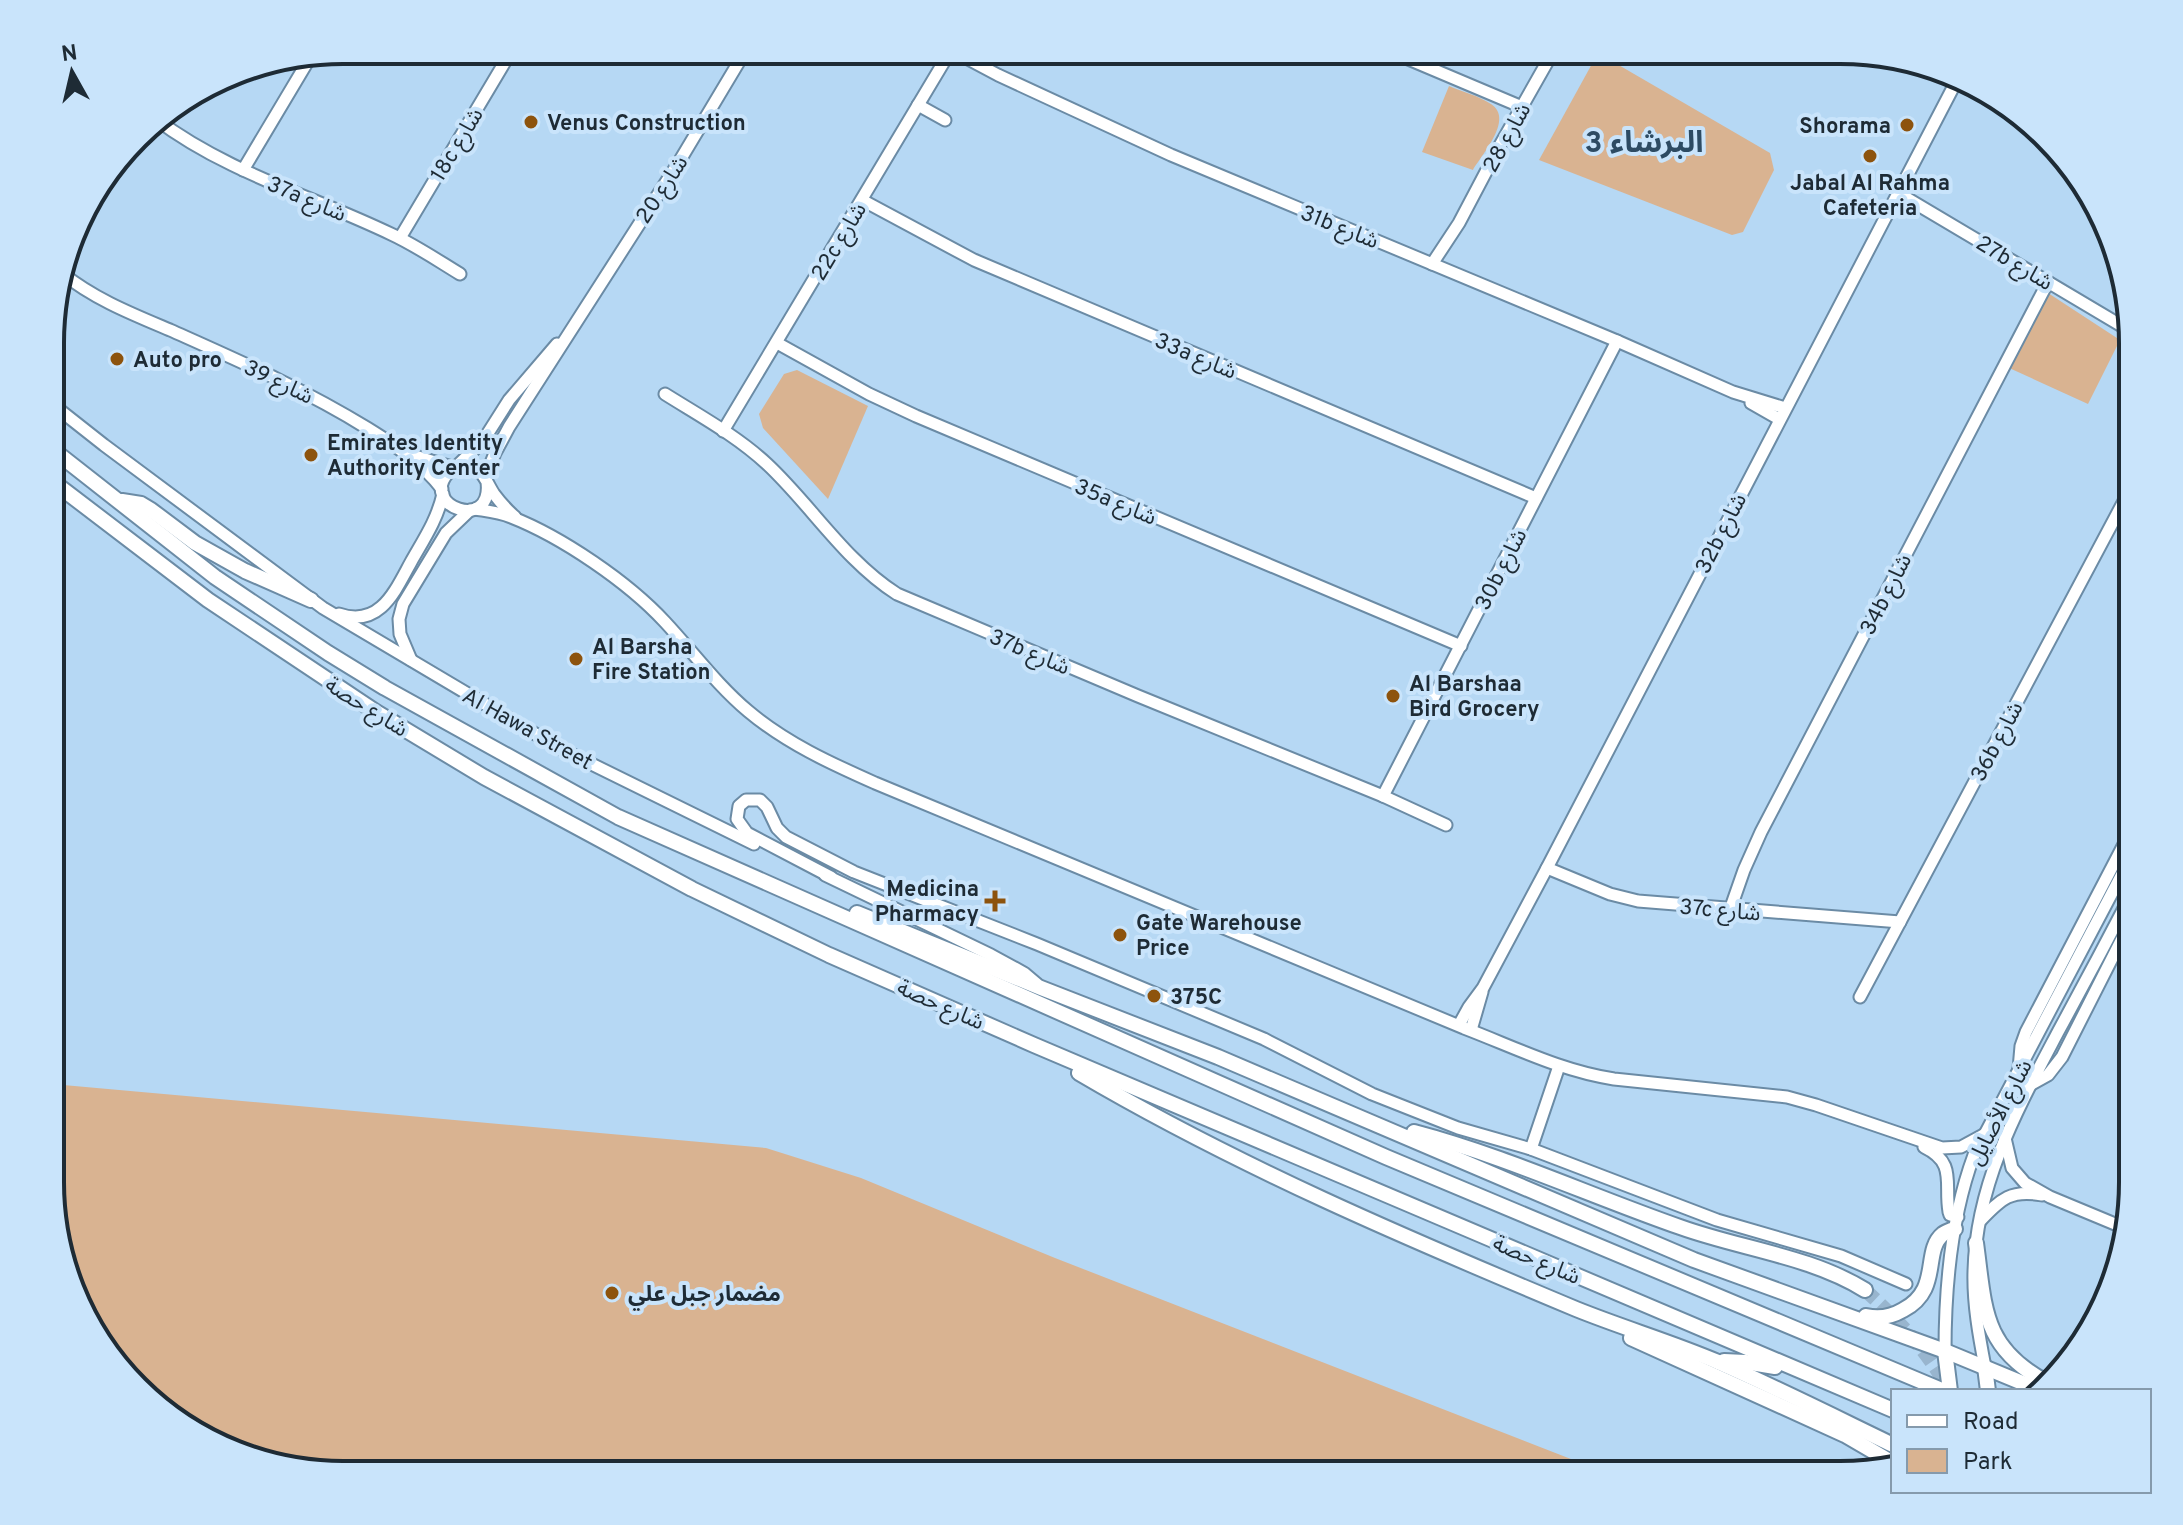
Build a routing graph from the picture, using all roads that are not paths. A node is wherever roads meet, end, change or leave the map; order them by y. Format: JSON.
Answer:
{"nodes":[{"id":1,"x":503,"y":65,"type":"edge"},
{"id":2,"x":737,"y":65,"type":"edge"},
{"id":3,"x":942,"y":65,"type":"edge"},
{"id":4,"x":979,"y":65,"type":"edge"},
{"id":5,"x":1423,"y":65,"type":"edge"},
{"id":6,"x":1546,"y":65,"type":"edge"},
{"id":7,"x":304,"y":67,"type":"edge"},
{"id":8,"x":1953,"y":88,"type":"edge"},
{"id":9,"x":918,"y":105,"type":"junction"},
{"id":10,"x":1522,"y":107,"type":"junction"},
{"id":11,"x":945,"y":120,"type":"dead end"},
{"id":12,"x":167,"y":127,"type":"edge"},
{"id":13,"x":243,"y":170,"type":"junction"},
{"id":14,"x":1898,"y":193,"type":"junction"},
{"id":15,"x":862,"y":200,"type":"junction"},
{"id":16,"x":400,"y":238,"type":"junction"},
{"id":17,"x":1438,"y":266,"type":"junction"},
{"id":18,"x":460,"y":274,"type":"dead end"},
{"id":19,"x":72,"y":281,"type":"edge"},
{"id":20,"x":2048,"y":282,"type":"junction"},
{"id":21,"x":2118,"y":324,"type":"edge"},
{"id":22,"x":573,"y":325,"type":"junction"},
{"id":23,"x":1617,"y":341,"type":"junction"},
{"id":24,"x":777,"y":343,"type":"junction"},
{"id":25,"x":665,"y":394,"type":"dead end"},
{"id":26,"x":64,"y":414,"type":"edge"},
{"id":27,"x":1782,"y":414,"type":"junction"},
{"id":28,"x":723,"y":431,"type":"junction"},
{"id":29,"x":407,"y":453,"type":"junction"},
{"id":30,"x":64,"y":459,"type":"edge"},
{"id":31,"x":456,"y":467,"type":"junction"},
{"id":32,"x":486,"y":480,"type":"junction"},
{"id":33,"x":64,"y":490,"type":"edge"},
{"id":34,"x":442,"y":492,"type":"junction"},
{"id":35,"x":1536,"y":498,"type":"junction"},
{"id":36,"x":117,"y":500,"type":"junction"},
{"id":37,"x":472,"y":510,"type":"junction"},
{"id":38,"x":2118,"y":512,"type":"edge"},
{"id":39,"x":518,"y":520,"type":"junction"},
{"id":40,"x":317,"y":604,"type":"junction"},
{"id":41,"x":1461,"y":646,"type":"junction"},
{"id":42,"x":411,"y":660,"type":"junction"},
{"id":43,"x":1383,"y":796,"type":"junction"},
{"id":44,"x":1446,"y":825,"type":"dead end"},
{"id":45,"x":2118,"y":856,"type":"edge"},
{"id":46,"x":1547,"y":868,"type":"junction"},
{"id":47,"x":755,"y":877,"type":"junction"},
{"id":48,"x":831,"y":877,"type":"junction"},
{"id":49,"x":2118,"y":882,"type":"edge"},
{"id":50,"x":1730,"y":910,"type":"junction"},
{"id":51,"x":2118,"y":919,"type":"edge"},
{"id":52,"x":1900,"y":922,"type":"junction"},
{"id":53,"x":2118,"y":947,"type":"edge"},
{"id":54,"x":1041,"y":988,"type":"junction"},
{"id":55,"x":1860,"y":997,"type":"dead end"},
{"id":56,"x":1465,"y":1028,"type":"junction"},
{"id":57,"x":1034,"y":1045,"type":"junction"},
{"id":58,"x":1559,"y":1066,"type":"junction"},
{"id":59,"x":2019,"y":1071,"type":"junction"},
{"id":60,"x":2030,"y":1085,"type":"junction"},
{"id":61,"x":1368,"y":1120,"type":"junction"},
{"id":62,"x":1895,"y":1133,"type":"junction"},
{"id":63,"x":1985,"y":1134,"type":"junction"},
{"id":64,"x":2004,"y":1137,"type":"junction"},
{"id":65,"x":1531,"y":1149,"type":"junction"},
{"id":66,"x":2050,"y":1197,"type":"junction"},
{"id":67,"x":1979,"y":1222,"type":"junction"},
{"id":68,"x":1956,"y":1223,"type":"junction"},
{"id":69,"x":2115,"y":1224,"type":"edge"},
{"id":70,"x":1976,"y":1243,"type":"junction"},
{"id":71,"x":1906,"y":1284,"type":"dead end"},
{"id":72,"x":1865,"y":1290,"type":"tunnel mouth"},
{"id":73,"x":1826,"y":1307,"type":"junction"},
{"id":74,"x":1578,"y":1309,"type":"junction"},
{"id":75,"x":1945,"y":1351,"type":"junction"},
{"id":76,"x":1716,"y":1361,"type":"junction"},
{"id":77,"x":1985,"y":1367,"type":"junction"},
{"id":78,"x":2039,"y":1377,"type":"edge"},
{"id":79,"x":2029,"y":1386,"type":"edge"},
{"id":80,"x":1942,"y":1389,"type":"edge"},
{"id":81,"x":1947,"y":1389,"type":"edge"},
{"id":82,"x":1988,"y":1389,"type":"edge"},
{"id":83,"x":1891,"y":1409,"type":"edge"},
{"id":84,"x":1891,"y":1415,"type":"edge"},
{"id":85,"x":1891,"y":1444,"type":"edge"},
{"id":86,"x":1883,"y":1457,"type":"edge"}],
"edges":[{"from":1,"to":16,"type":"street","name":"18c شارع"},
{"from":2,"to":22,"type":"street","name":"شارع 20"},
{"from":3,"to":9,"type":"street","name":"22c شارع"},
{"from":4,"to":17,"type":"street","name":"31b شارع"},
{"from":5,"to":10,"type":"street"},
{"from":6,"to":10,"type":"street","name":"شارع 28"},
{"from":7,"to":13,"type":"street"},
{"from":8,"to":14,"type":"street","name":"32b شارع"},
{"from":9,"to":11,"type":"street"},
{"from":9,"to":15,"type":"street","name":"22c شارع"},
{"from":10,"to":17,"type":"street","name":"شارع 28"},
{"from":12,"to":13,"type":"street","name":"37a شارع"},
{"from":13,"to":16,"type":"street","name":"37a شارع"},
{"from":14,"to":20,"type":"street","name":"27b شارع"},
{"from":14,"to":27,"type":"street","name":"32b شارع"},
{"from":15,"to":24,"type":"street","name":"22c شارع"},
{"from":15,"to":35,"type":"street","name":"33a شارع"},
{"from":16,"to":18,"type":"street","name":"37a شارع"},
{"from":17,"to":23,"type":"street","name":"31b شارع"},
{"from":19,"to":29,"type":"street","name":"شارع 39"},
{"from":20,"to":21,"type":"street","name":"27b شارع"},
{"from":20,"to":50,"type":"street","name":"34b شارع"},
{"from":22,"to":31,"type":"street","name":"شارع 20"},
{"from":22,"to":32,"type":"street","name":"شارع 20"},
{"from":23,"to":27,"type":"street","name":"31b شارع"},
{"from":23,"to":35,"type":"street","name":"30b شارع"},
{"from":24,"to":28,"type":"street","name":"22c شارع"},
{"from":24,"to":41,"type":"street","name":"35a شارع"},
{"from":25,"to":28,"type":"street","name":"37b شارع"},
{"from":26,"to":40,"type":"street","name":"Al Hawa Street"},
{"from":27,"to":46,"type":"street","name":"32b شارع"},
{"from":28,"to":43,"type":"street","name":"37b شارع"},
{"from":29,"to":31,"type":"street","name":"شارع 39"},
{"from":29,"to":34,"type":"street","name":"شارع 39"},
{"from":30,"to":36,"type":"main road","name":"شارع حصة"},
{"from":31,"to":32,"type":"street"},
{"from":31,"to":34,"type":"street"},
{"from":32,"to":37,"type":"street"},
{"from":32,"to":39,"type":"street"},
{"from":33,"to":57,"type":"main road","name":"شارع حصة"},
{"from":34,"to":37,"type":"street"},
{"from":34,"to":40,"type":"street"},
{"from":35,"to":41,"type":"street","name":"30b شارع"},
{"from":36,"to":40,"type":"main road"},
{"from":36,"to":47,"type":"main road","name":"شارع حصة"},
{"from":37,"to":39,"type":"street"},
{"from":37,"to":42,"type":"street"},
{"from":38,"to":52,"type":"street","name":"36b شارع"},
{"from":39,"to":56,"type":"street"},
{"from":40,"to":42,"type":"street","name":"Al Hawa Street"},
{"from":41,"to":43,"type":"street","name":"30b شارع"},
{"from":42,"to":48,"type":"street","name":"Al Hawa Street"},
{"from":43,"to":44,"type":"street","name":"37b شارع"},
{"from":45,"to":59,"type":"street"},
{"from":46,"to":50,"type":"street","name":"37c شارع"},
{"from":46,"to":56,"type":"street","name":"32b شارع"},
{"from":47,"to":54,"type":"main road","name":"شارع حصة"},
{"from":47,"to":80,"type":"main road","name":"شارع حصة"},
{"from":48,"to":54,"type":"street","name":"Al Hawa Street"},
{"from":48,"to":65,"type":"street"},
{"from":49,"to":59,"type":"street","name":"شارع الأصايل"},
{"from":50,"to":52,"type":"street","name":"37c شارع"},
{"from":51,"to":60,"type":"street","name":"شارع الأصايل"},
{"from":52,"to":55,"type":"street","name":"36b شارع"},
{"from":53,"to":60,"type":"street"},
{"from":54,"to":61,"type":"main road","name":"شارع حصة"},
{"from":56,"to":58,"type":"street"},
{"from":57,"to":74,"type":"main road"},
{"from":57,"to":83,"type":"main road","name":"شارع حصة"},
{"from":58,"to":62,"type":"street"},
{"from":58,"to":65,"type":"street"},
{"from":59,"to":63,"type":"street","name":"شارع الأصايل"},
{"from":60,"to":64,"type":"street","name":"شارع الأصايل"},
{"from":61,"to":72,"type":"main road"},
{"from":61,"to":73,"type":"main road"},
{"from":62,"to":63,"type":"street"},
{"from":62,"to":68,"type":"street"},
{"from":63,"to":68,"type":"street","name":"شارع الأصايل"},
{"from":64,"to":66,"type":"street"},
{"from":64,"to":67,"type":"street","name":"شارع الأصايل"},
{"from":65,"to":71,"type":"street"},
{"from":66,"to":67,"type":"street"},
{"from":66,"to":69,"type":"street"},
{"from":67,"to":70,"type":"street","name":"شارع الأصايل"},
{"from":68,"to":73,"type":"main road"},
{"from":68,"to":75,"type":"street","name":"شارع الأصايل"},
{"from":70,"to":77,"type":"street","name":"شارع الأصايل"},
{"from":70,"to":78,"type":"main road"},
{"from":73,"to":75,"type":"main road"},
{"from":74,"to":76,"type":"main road"},
{"from":74,"to":86,"type":"main road"},
{"from":75,"to":77,"type":"main road"},
{"from":75,"to":81,"type":"main road","name":"شارع الأصايل"},
{"from":76,"to":84,"type":"main road"},
{"from":76,"to":85,"type":"main road"},
{"from":77,"to":79,"type":"main road"},
{"from":77,"to":82,"type":"main road","name":"شارع الأصايل"}]}
